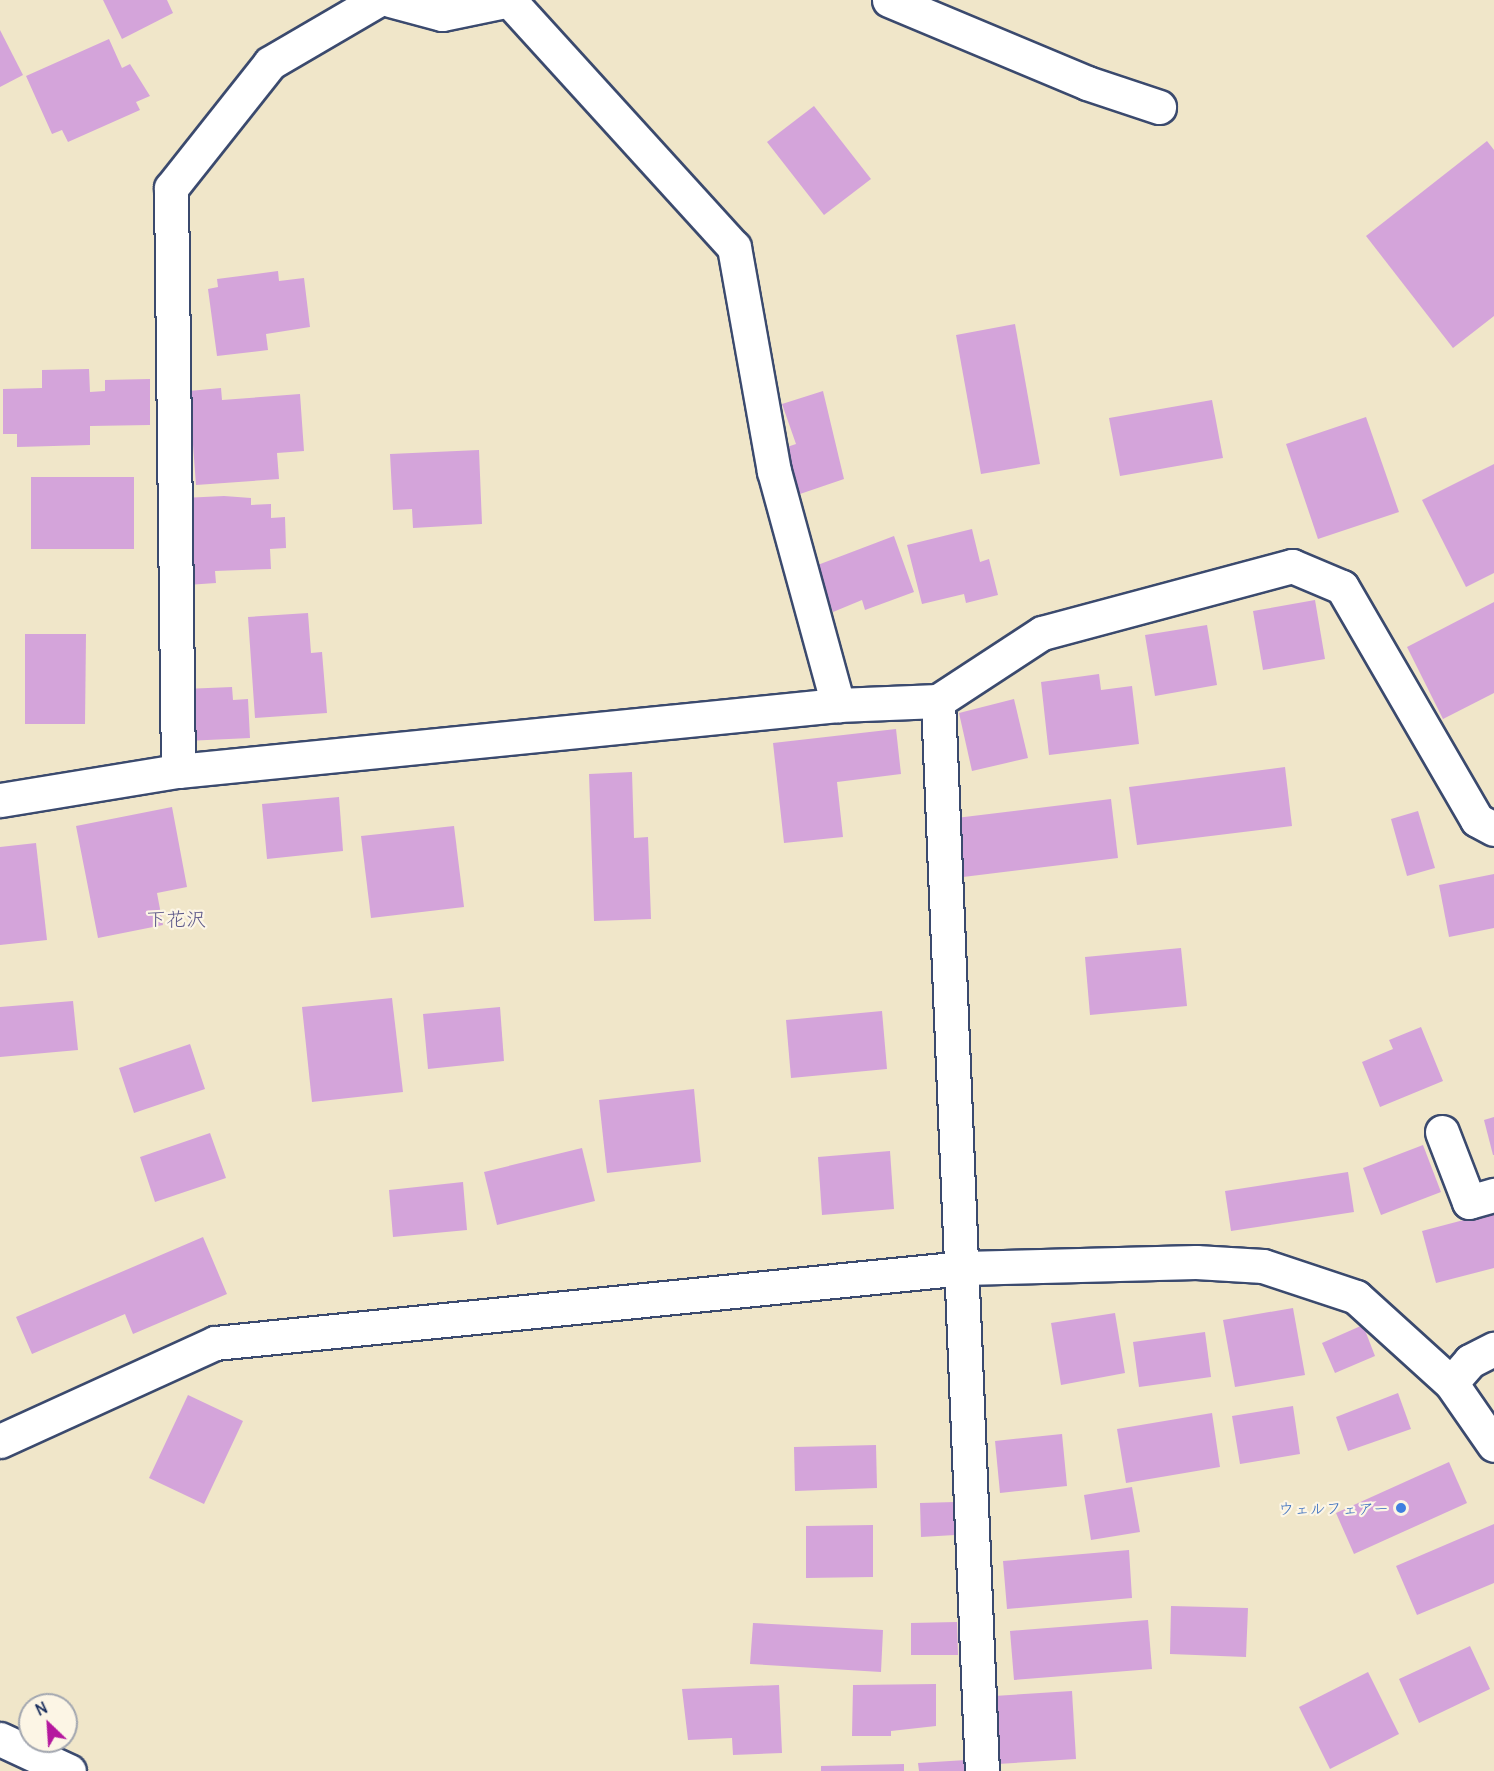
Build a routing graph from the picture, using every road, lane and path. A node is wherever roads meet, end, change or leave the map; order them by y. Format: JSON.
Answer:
{"nodes":[{"id":1,"x":378,"y":0,"type":"edge"},
{"id":2,"x":390,"y":0,"type":"edge"},
{"id":3,"x":510,"y":0,"type":"edge"},
{"id":4,"x":889,"y":0,"type":"edge"},
{"id":5,"x":1159,"y":107,"type":"dead end"},
{"id":6,"x":938,"y":701,"type":"junction"},
{"id":7,"x":838,"y":705,"type":"junction"},
{"id":8,"x":178,"y":771,"type":"junction"},
{"id":9,"x":0,"y":800,"type":"edge"},
{"id":10,"x":1494,"y":829,"type":"edge"},
{"id":11,"x":1442,"y":1132,"type":"dead end"},
{"id":12,"x":1494,"y":1195,"type":"edge"},
{"id":13,"x":964,"y":1268,"type":"junction"},
{"id":14,"x":1494,"y":1349,"type":"edge"},
{"id":15,"x":1451,"y":1383,"type":"junction"},
{"id":16,"x":0,"y":1441,"type":"edge"},
{"id":17,"x":1494,"y":1445,"type":"edge"},
{"id":18,"x":0,"y":1739,"type":"edge"},
{"id":19,"x":69,"y":1771,"type":"edge"},
{"id":20,"x":982,"y":1771,"type":"edge"}],
"edges":[{"from":1,"to":8,"type":"street"},
{"from":2,"to":3,"type":"street"},
{"from":3,"to":7,"type":"street"},
{"from":4,"to":5,"type":"street"},
{"from":6,"to":7,"type":"street"},
{"from":6,"to":10,"type":"street"},
{"from":6,"to":13,"type":"street"},
{"from":7,"to":8,"type":"street"},
{"from":8,"to":9,"type":"street"},
{"from":11,"to":12,"type":"street"},
{"from":13,"to":15,"type":"street"},
{"from":13,"to":16,"type":"street"},
{"from":13,"to":20,"type":"street"},
{"from":14,"to":15,"type":"street"},
{"from":15,"to":17,"type":"street"},
{"from":18,"to":19,"type":"street"}]}
